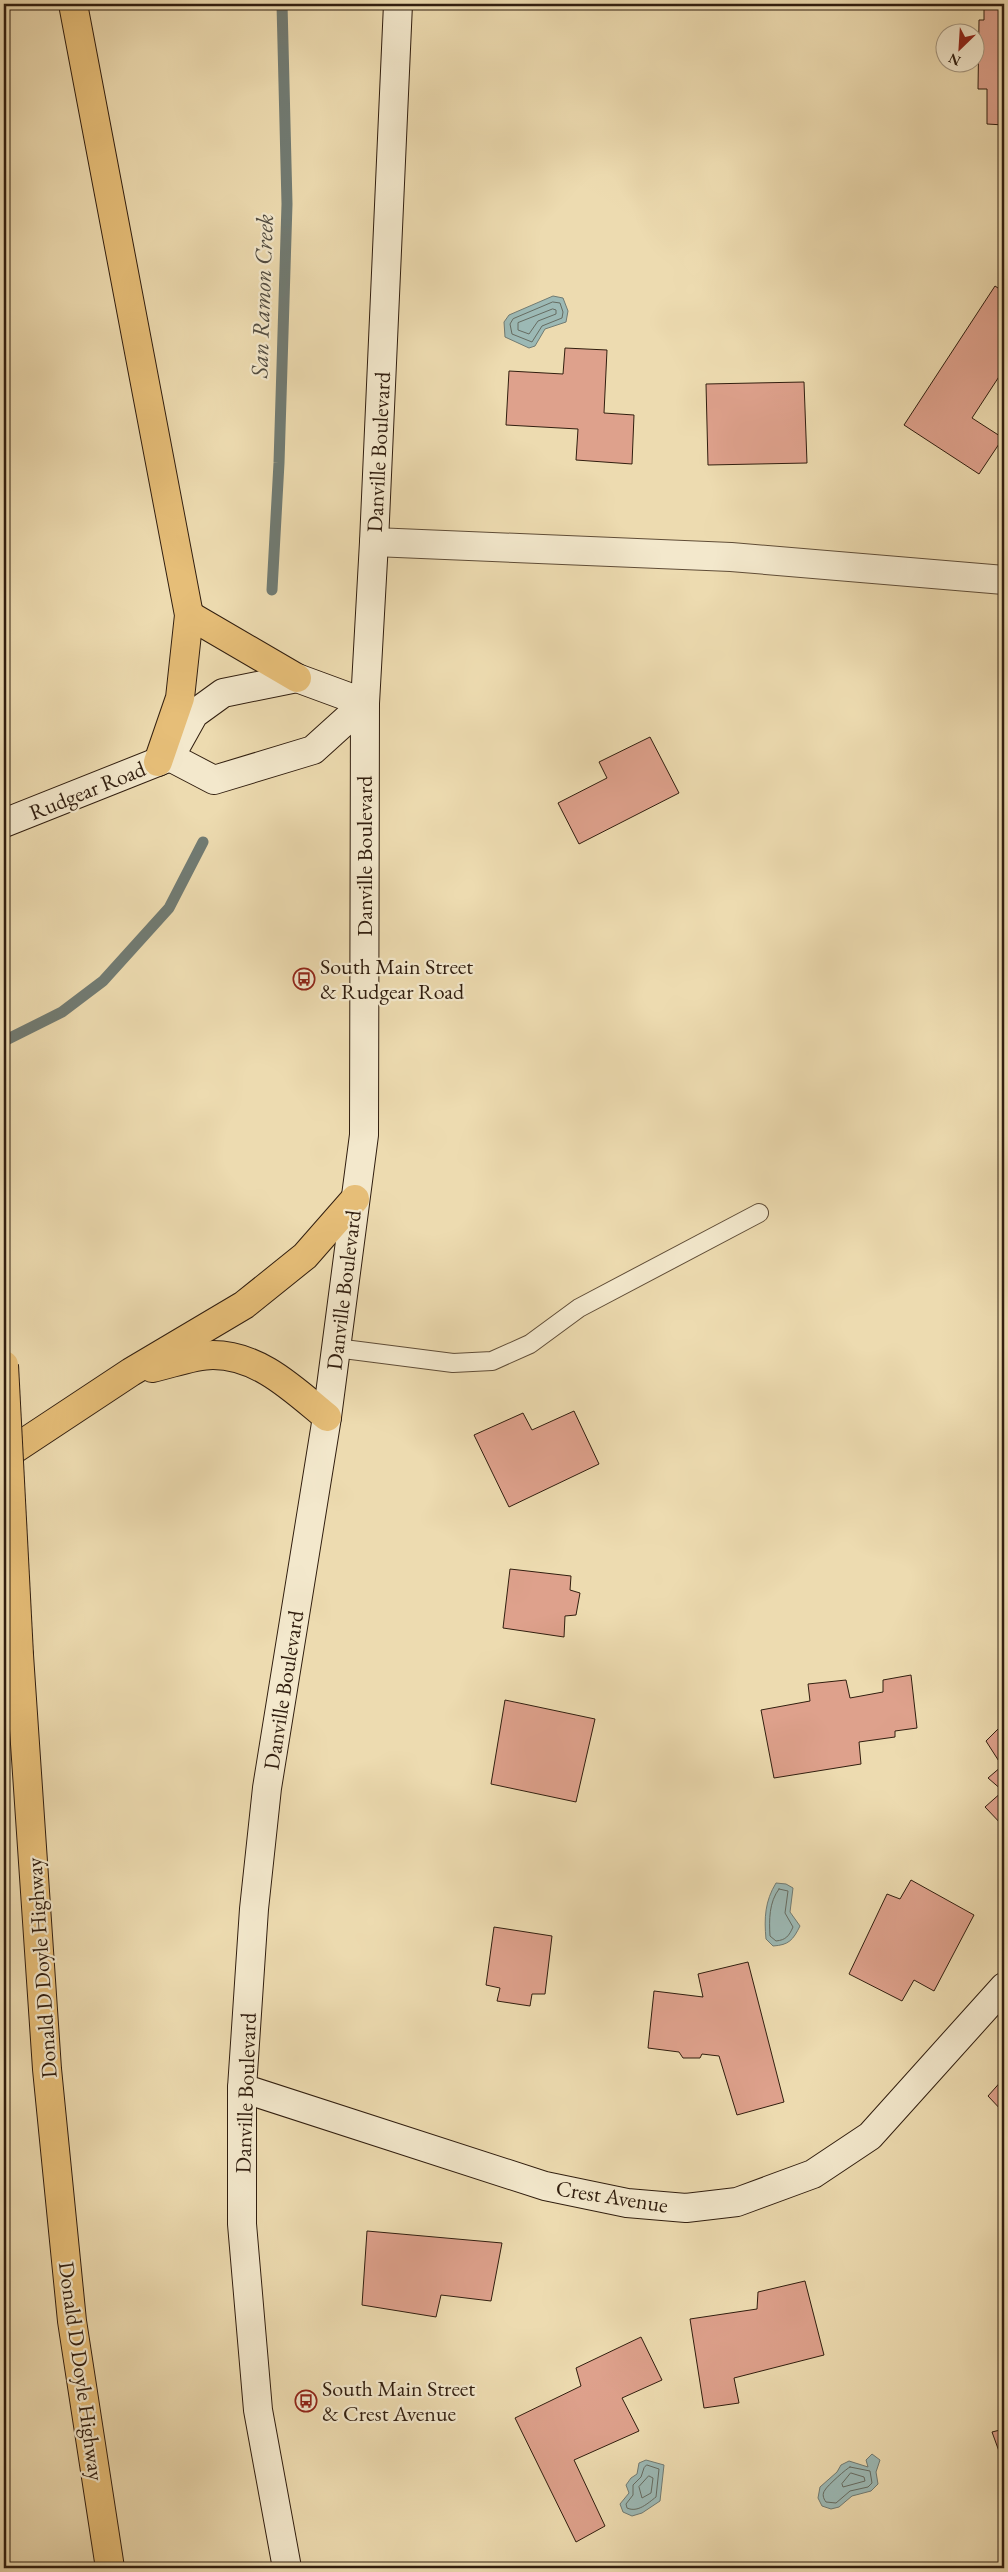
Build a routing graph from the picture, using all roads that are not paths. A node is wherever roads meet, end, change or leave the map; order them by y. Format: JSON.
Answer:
{"nodes":[{"id":1,"x":73,"y":4,"type":"edge"},
{"id":2,"x":398,"y":4,"type":"edge"},
{"id":3,"x":374,"y":542,"type":"junction"},
{"id":4,"x":1004,"y":580,"type":"edge"},
{"id":5,"x":189,"y":615,"type":"junction"},
{"id":6,"x":297,"y":678,"type":"junction"},
{"id":7,"x":365,"y":703,"type":"junction"},
{"id":8,"x":164,"y":759,"type":"junction"},
{"id":9,"x":4,"y":823,"type":"edge"},
{"id":10,"x":355,"y":1199,"type":"junction"},
{"id":11,"x":759,"y":1213,"type":"dead end"},
{"id":12,"x":336,"y":1348,"type":"junction"},
{"id":13,"x":4,"y":1365,"type":"edge"},
{"id":14,"x":131,"y":1372,"type":"junction"},
{"id":15,"x":327,"y":1417,"type":"junction"},
{"id":16,"x":4,"y":1456,"type":"edge"},
{"id":17,"x":1004,"y":1987,"type":"edge"},
{"id":18,"x":242,"y":2088,"type":"junction"},
{"id":19,"x":110,"y":2568,"type":"edge"},
{"id":20,"x":287,"y":2568,"type":"edge"}],
"edges":[{"from":1,"to":5,"type":"highway"},
{"from":2,"to":3,"type":"main road","name":"Danville Boulevard"},
{"from":3,"to":4,"type":"main road"},
{"from":3,"to":7,"type":"main road","name":"Danville Boulevard"},
{"from":5,"to":6,"type":"highway"},
{"from":5,"to":8,"type":"highway"},
{"from":6,"to":7,"type":"main road"},
{"from":6,"to":8,"type":"main road","name":"Rudgear Road"},
{"from":7,"to":8,"type":"main road","name":"Rudgear Road"},
{"from":7,"to":10,"type":"main road","name":"Danville Boulevard"},
{"from":8,"to":9,"type":"main road","name":"Rudgear Road"},
{"from":10,"to":12,"type":"main road","name":"Danville Boulevard"},
{"from":10,"to":14,"type":"highway"},
{"from":11,"to":12,"type":"lane"},
{"from":12,"to":15,"type":"main road","name":"Danville Boulevard"},
{"from":13,"to":19,"type":"highway","name":"Donald D Doyle Highway","bridge":true},
{"from":14,"to":15,"type":"highway"},
{"from":14,"to":16,"type":"highway"},
{"from":15,"to":18,"type":"main road","name":"Danville Boulevard"},
{"from":17,"to":18,"type":"main road","name":"Crest Avenue"},
{"from":18,"to":20,"type":"main road","name":"Danville Boulevard"}]}
